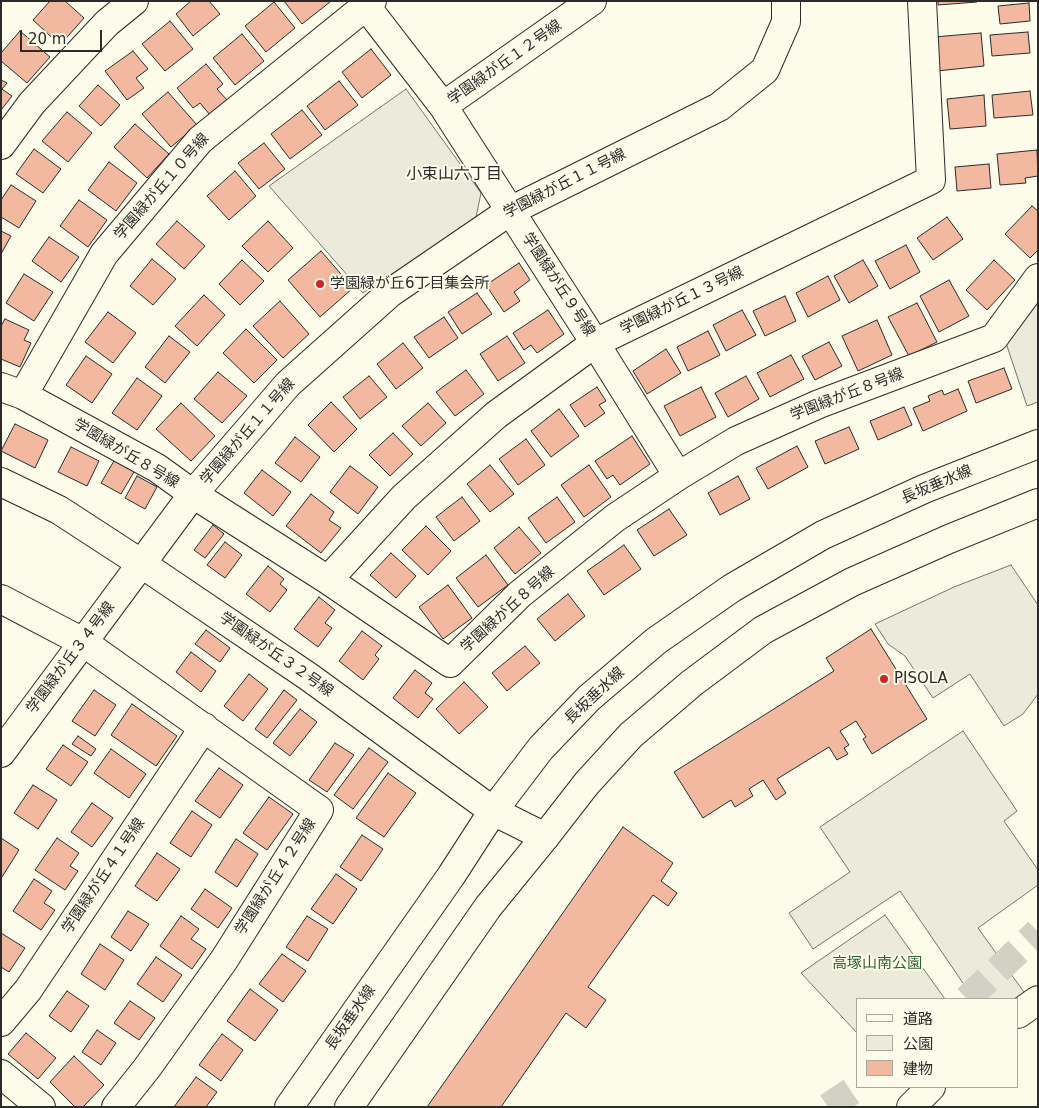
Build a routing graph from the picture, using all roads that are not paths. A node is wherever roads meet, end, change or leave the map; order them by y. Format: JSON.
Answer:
{"nodes":[{"id":1,"x":134,"y":1,"type":"edge"},
{"id":2,"x":592,"y":1,"type":"edge"},
{"id":3,"x":786,"y":1,"type":"edge"},
{"id":4,"x":922,"y":1,"type":"edge"},
{"id":5,"x":366,"y":3,"type":"edge"},
{"id":6,"x":443,"y":106,"type":"junction"},
{"id":7,"x":1,"y":145,"type":"edge"},
{"id":8,"x":510,"y":211,"type":"junction"},
{"id":9,"x":1038,"y":278,"type":"edge"},
{"id":10,"x":595,"y":344,"type":"junction"},
{"id":11,"x":12,"y":391,"type":"edge"},
{"id":12,"x":1038,"y":444,"type":"edge"},
{"id":13,"x":678,"y":476,"type":"junction"},
{"id":14,"x":1,"y":482,"type":"edge"},
{"id":15,"x":193,"y":494,"type":"junction"},
{"id":16,"x":1038,"y":503,"type":"edge"},
{"id":17,"x":142,"y":564,"type":"junction"},
{"id":18,"x":328,"y":580,"type":"junction"},
{"id":19,"x":1,"y":599,"type":"edge"},
{"id":20,"x":83,"y":642,"type":"junction"},
{"id":21,"x":204,"y":727,"type":"junction"},
{"id":22,"x":2,"y":752,"type":"edge"},
{"id":23,"x":493,"y":811,"type":"junction"},
{"id":24,"x":545,"y":837,"type":"junction"},
{"id":25,"x":1038,"y":1000,"type":"edge"},
{"id":26,"x":1019,"y":1013,"type":"edge"},
{"id":27,"x":1,"y":1022,"type":"edge"},
{"id":28,"x":1,"y":1074,"type":"edge"},
{"id":29,"x":930,"y":1088,"type":"edge"},
{"id":30,"x":41,"y":1107,"type":"edge"},
{"id":31,"x":116,"y":1107,"type":"edge"},
{"id":32,"x":289,"y":1107,"type":"edge"},
{"id":33,"x":349,"y":1107,"type":"edge"},
{"id":34,"x":911,"y":1107,"type":"edge"}],
"edges":[{"from":1,"to":7,"type":"street"},
{"from":2,"to":6,"type":"street","name":"学園緑が丘１２号線"},
{"from":3,"to":8,"type":"street","name":"学園緑が丘１１号線"},
{"from":4,"to":10,"type":"street","name":"学園緑が丘１３号線"},
{"from":5,"to":6,"type":"street","name":"学園緑が丘９号線"},
{"from":5,"to":11,"type":"street","name":"学園緑が丘１０号線"},
{"from":6,"to":8,"type":"street","name":"学園緑が丘９号線"},
{"from":8,"to":10,"type":"street","name":"学園緑が丘９号線"},
{"from":8,"to":15,"type":"street","name":"学園緑が丘１１号線"},
{"from":9,"to":13,"type":"street","name":"学園緑が丘８号線"},
{"from":10,"to":13,"type":"street","name":"学園緑が丘９号線"},
{"from":10,"to":18,"type":"street","name":"学園緑が丘１３号線"},
{"from":11,"to":15,"type":"street","name":"学園緑が丘８号線"},
{"from":12,"to":23,"type":"street","name":"長坂垂水線"},
{"from":13,"to":18,"type":"street","name":"学園緑が丘８号線"},
{"from":14,"to":17,"type":"street","name":"学園緑が丘３２号線"},
{"from":15,"to":17,"type":"street","name":"学園緑が丘１１号線"},
{"from":15,"to":18,"type":"street","name":"学園緑が丘８号線"},
{"from":16,"to":24,"type":"street"},
{"from":17,"to":20,"type":"street","name":"学園緑が丘３４号線"},
{"from":17,"to":23,"type":"street","name":"学園緑が丘３２号線"},
{"from":19,"to":20,"type":"street","name":"学園緑が丘４２号線"},
{"from":20,"to":21,"type":"street","name":"学園緑が丘４２号線"},
{"from":20,"to":22,"type":"street","name":"学園緑が丘３４号線"},
{"from":21,"to":27,"type":"street","name":"学園緑が丘４１号線"},
{"from":21,"to":31,"type":"street","name":"学園緑が丘４２号線"},
{"from":23,"to":24,"type":"street","name":"学園緑が丘３２号線"},
{"from":23,"to":32,"type":"street","name":"長坂垂水線"},
{"from":24,"to":33,"type":"street"},
{"from":25,"to":26,"type":"street"},
{"from":28,"to":30,"type":"street"},
{"from":29,"to":34,"type":"street"}]}
